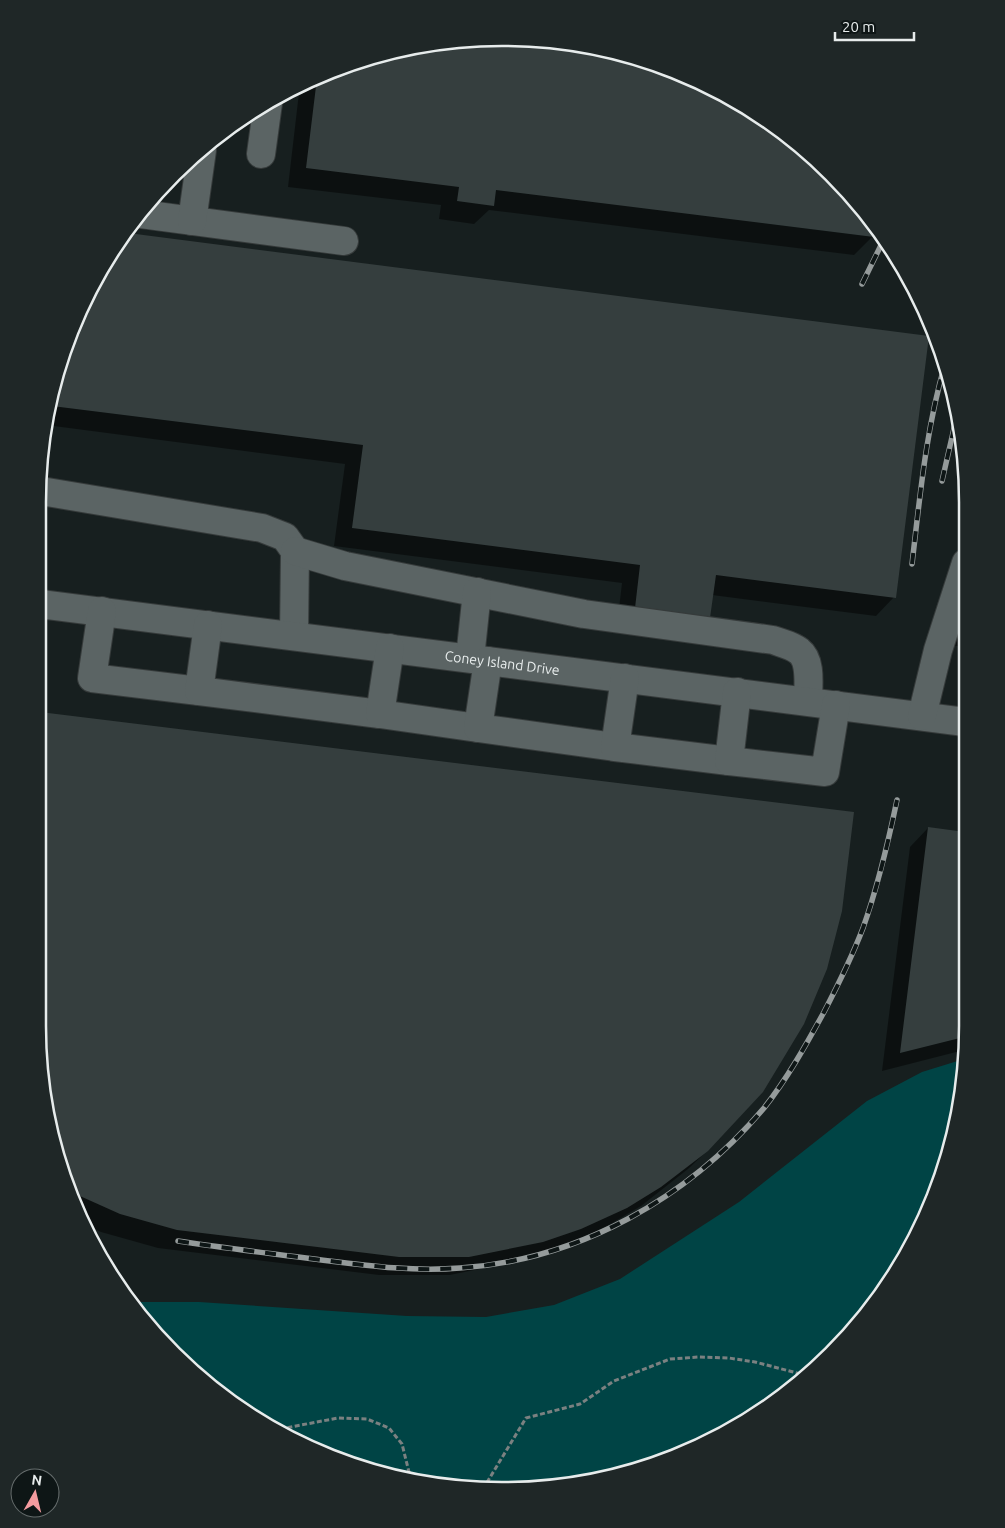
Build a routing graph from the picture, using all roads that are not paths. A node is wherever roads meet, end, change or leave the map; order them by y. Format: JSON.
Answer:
{"nodes":[{"id":1,"x":267,"y":112,"type":"edge"},
{"id":2,"x":261,"y":154,"type":"dead end"},
{"id":3,"x":201,"y":160,"type":"edge"},
{"id":4,"x":149,"y":215,"type":"edge"},
{"id":5,"x":192,"y":221,"type":"junction"},
{"id":6,"x":344,"y":240,"type":"dead end"},
{"id":7,"x":46,"y":492,"type":"edge"},
{"id":8,"x":295,"y":551,"type":"junction"},
{"id":9,"x":959,"y":585,"type":"edge"},
{"id":10,"x":477,"y":592,"type":"junction"},
{"id":11,"x":46,"y":605,"type":"edge"},
{"id":12,"x":102,"y":611,"type":"junction"},
{"id":13,"x":208,"y":625,"type":"junction"},
{"id":14,"x":294,"y":636,"type":"junction"},
{"id":15,"x":390,"y":648,"type":"junction"},
{"id":16,"x":479,"y":660,"type":"junction"},
{"id":17,"x":625,"y":678,"type":"junction"},
{"id":18,"x":199,"y":692,"type":"junction"},
{"id":19,"x":737,"y":692,"type":"junction"},
{"id":20,"x":808,"y":701,"type":"junction"},
{"id":21,"x":836,"y":705,"type":"junction"},
{"id":22,"x":380,"y":714,"type":"junction"},
{"id":23,"x":922,"y":716,"type":"junction"},
{"id":24,"x":959,"y":721,"type":"edge"},
{"id":25,"x":478,"y":728,"type":"junction"},
{"id":26,"x":615,"y":747,"type":"junction"},
{"id":27,"x":729,"y":761,"type":"junction"}],
"edges":[{"from":1,"to":2,"type":"street"},
{"from":3,"to":5,"type":"street"},
{"from":4,"to":5,"type":"street"},
{"from":5,"to":6,"type":"street"},
{"from":7,"to":8,"type":"street"},
{"from":8,"to":10,"type":"street"},
{"from":8,"to":14,"type":"street"},
{"from":9,"to":23,"type":"street"},
{"from":10,"to":16,"type":"street"},
{"from":10,"to":20,"type":"street"},
{"from":11,"to":12,"type":"street","name":"Coney Island Drive"},
{"from":12,"to":13,"type":"street","name":"Coney Island Drive"},
{"from":12,"to":18,"type":"street"},
{"from":13,"to":14,"type":"street","name":"Coney Island Drive"},
{"from":13,"to":18,"type":"street"},
{"from":14,"to":15,"type":"street","name":"Coney Island Drive"},
{"from":15,"to":16,"type":"street","name":"Coney Island Drive"},
{"from":15,"to":22,"type":"street"},
{"from":16,"to":17,"type":"street","name":"Coney Island Drive"},
{"from":16,"to":25,"type":"street"},
{"from":17,"to":19,"type":"street","name":"Coney Island Drive"},
{"from":17,"to":26,"type":"street"},
{"from":18,"to":22,"type":"street"},
{"from":19,"to":20,"type":"street","name":"Coney Island Drive"},
{"from":19,"to":27,"type":"street"},
{"from":20,"to":21,"type":"street","name":"Coney Island Drive"},
{"from":21,"to":23,"type":"street","name":"Coney Island Drive"},
{"from":21,"to":27,"type":"street"},
{"from":22,"to":25,"type":"street"},
{"from":23,"to":24,"type":"street","name":"Coney Island Drive"},
{"from":25,"to":26,"type":"street"},
{"from":26,"to":27,"type":"street"}]}
